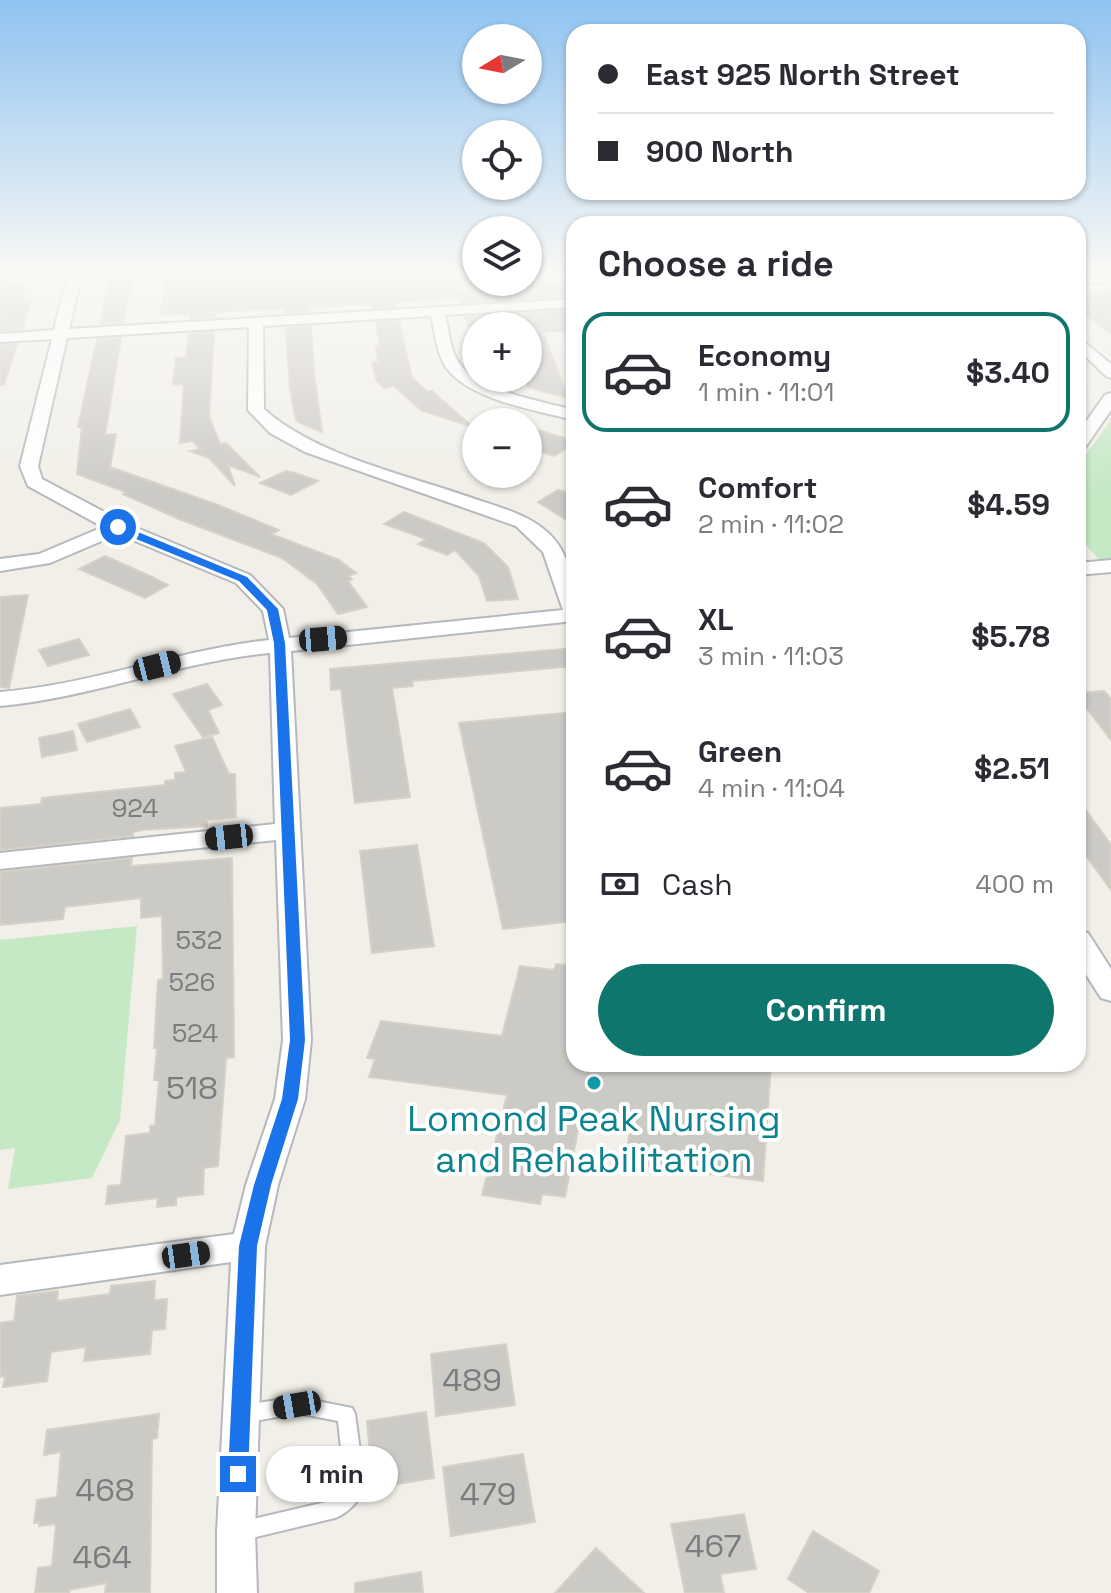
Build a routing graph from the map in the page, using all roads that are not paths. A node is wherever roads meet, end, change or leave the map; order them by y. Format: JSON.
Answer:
{"nodes":[{"id":1,"x":56,"y":346,"type":"edge"},
{"id":2,"x":256,"y":346,"type":"edge"},
{"id":3,"x":447,"y":346,"type":"edge"},
{"id":4,"x":1086,"y":348,"type":"edge"},
{"id":5,"x":1111,"y":354,"type":"edge"},
{"id":6,"x":1094,"y":355,"type":"junction"},
{"id":7,"x":1111,"y":373,"type":"edge"},
{"id":8,"x":1111,"y":398,"type":"edge"},
{"id":9,"x":566,"y":413,"type":"edge"},
{"id":10,"x":1086,"y":434,"type":"edge"},
{"id":11,"x":118,"y":527,"type":"junction"},
{"id":12,"x":0,"y":565,"type":"edge"},
{"id":13,"x":566,"y":591,"type":"edge"},
{"id":14,"x":566,"y":616,"type":"edge"},
{"id":15,"x":280,"y":643,"type":"junction"},
{"id":16,"x":0,"y":699,"type":"edge"},
{"id":17,"x":287,"y":831,"type":"junction"},
{"id":18,"x":0,"y":861,"type":"edge"},
{"id":19,"x":1086,"y":952,"type":"edge"},
{"id":20,"x":1111,"y":991,"type":"edge"},
{"id":21,"x":248,"y":1246,"type":"junction"},
{"id":22,"x":0,"y":1280,"type":"edge"},
{"id":23,"x":240,"y":1415,"type":"junction"},
{"id":24,"x":236,"y":1532,"type":"junction"},
{"id":25,"x":237,"y":1593,"type":"edge"}],
"edges":[{"from":1,"to":11,"type":"street"},
{"from":2,"to":13,"type":"street"},
{"from":3,"to":9,"type":"street"},
{"from":4,"to":6,"type":"street"},
{"from":5,"to":6,"type":"street"},
{"from":6,"to":7,"type":"street"},
{"from":8,"to":10,"type":"street"},
{"from":11,"to":12,"type":"street"},
{"from":11,"to":15,"type":"street"},
{"from":14,"to":15,"type":"street"},
{"from":15,"to":16,"type":"street"},
{"from":15,"to":17,"type":"street"},
{"from":17,"to":18,"type":"street"},
{"from":17,"to":21,"type":"street"},
{"from":19,"to":20,"type":"street"},
{"from":21,"to":22,"type":"street"},
{"from":21,"to":23,"type":"street"},
{"from":23,"to":24,"type":"street"},
{"from":23,"to":24,"type":"lane"},
{"from":24,"to":25,"type":"street"}]}
